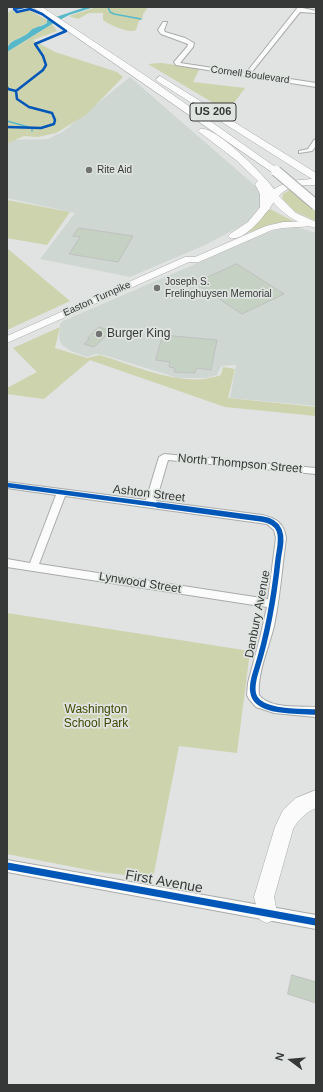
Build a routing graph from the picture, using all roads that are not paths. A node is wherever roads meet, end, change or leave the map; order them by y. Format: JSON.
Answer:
{"nodes":[{"id":1,"x":37,"y":7,"type":"edge"},
{"id":2,"x":300,"y":8,"type":"edge"},
{"id":3,"x":47,"y":10,"type":"edge"},
{"id":4,"x":316,"y":12,"type":"edge"},
{"id":5,"x":64,"y":23,"type":"junction"},
{"id":6,"x":165,"y":23,"type":"dead end"},
{"id":7,"x":108,"y":50,"type":"junction"},
{"id":8,"x":136,"y":74,"type":"junction"},
{"id":9,"x":248,"y":74,"type":"junction"},
{"id":10,"x":316,"y":85,"type":"edge"},
{"id":11,"x":316,"y":141,"type":"edge"},
{"id":12,"x":225,"y":148,"type":"junction"},
{"id":13,"x":301,"y":152,"type":"dead end"},
{"id":14,"x":280,"y":170,"type":"junction"},
{"id":15,"x":316,"y":177,"type":"edge"},
{"id":16,"x":316,"y":182,"type":"edge"},
{"id":17,"x":316,"y":195,"type":"edge"},
{"id":18,"x":274,"y":196,"type":"junction"},
{"id":19,"x":316,"y":205,"type":"edge"},
{"id":20,"x":264,"y":209,"type":"junction"},
{"id":21,"x":314,"y":225,"type":"edge"},
{"id":22,"x":188,"y":259,"type":"junction"},
{"id":23,"x":7,"y":340,"type":"edge"},
{"id":24,"x":316,"y":471,"type":"edge"},
{"id":25,"x":7,"y":485,"type":"edge"},
{"id":26,"x":62,"y":492,"type":"junction"},
{"id":27,"x":150,"y":504,"type":"junction"},
{"id":28,"x":281,"y":534,"type":"joint"},
{"id":29,"x":7,"y":563,"type":"edge"},
{"id":30,"x":34,"y":567,"type":"junction"},
{"id":31,"x":273,"y":604,"type":"junction"},
{"id":32,"x":316,"y":712,"type":"edge"},
{"id":33,"x":316,"y":799,"type":"edge"},
{"id":34,"x":7,"y":866,"type":"edge"},
{"id":35,"x":267,"y":914,"type":"junction"},
{"id":36,"x":316,"y":922,"type":"edge"}],
"edges":[{"from":1,"to":3,"type":"highway"},
{"from":2,"to":4,"type":"street"},
{"from":2,"to":9,"type":"street"},
{"from":3,"to":5,"type":"highway"},
{"from":5,"to":7,"type":"highway"},
{"from":5,"to":8,"type":"highway"},
{"from":6,"to":9,"type":"street","name":"Cornell Boulevard"},
{"from":7,"to":14,"type":"highway"},
{"from":7,"to":15,"type":"highway","number":"US 206"},
{"from":8,"to":12,"type":"highway","number":"US 206"},
{"from":8,"to":14,"type":"highway"},
{"from":9,"to":10,"type":"street","name":"Cornell Boulevard"},
{"from":11,"to":13,"type":"street"},
{"from":12,"to":18,"type":"highway","number":"US 206"},
{"from":12,"to":20,"type":"highway"},
{"from":14,"to":17,"type":"highway"},
{"from":14,"to":19,"type":"highway","bridge":true},
{"from":16,"to":18,"type":"highway"},
{"from":18,"to":20,"type":"main road","name":"Easton Turnpike"},
{"from":18,"to":21,"type":"highway","number":"US 206"},
{"from":20,"to":22,"type":"main road","name":"Easton Turnpike"},
{"from":21,"to":22,"type":"main road","name":"Easton Turnpike"},
{"from":22,"to":23,"type":"main road","name":"Easton Turnpike"},
{"from":24,"to":27,"type":"street","name":"North Thompson Street"},
{"from":25,"to":26,"type":"street","name":"Ashton Street"},
{"from":26,"to":27,"type":"street","name":"Ashton Street"},
{"from":26,"to":30,"type":"street"},
{"from":27,"to":28,"type":"street","name":"Ashton Street"},
{"from":28,"to":31,"type":"street","name":"Danbury Avenue"},
{"from":29,"to":30,"type":"street","name":"Lynwood Street"},
{"from":30,"to":31,"type":"street","name":"Lynwood Street"},
{"from":31,"to":32,"type":"street","name":"Danbury Avenue"},
{"from":33,"to":35,"type":"highway"},
{"from":34,"to":35,"type":"street","name":"First Avenue"},
{"from":35,"to":36,"type":"street","name":"First Avenue"}]}
